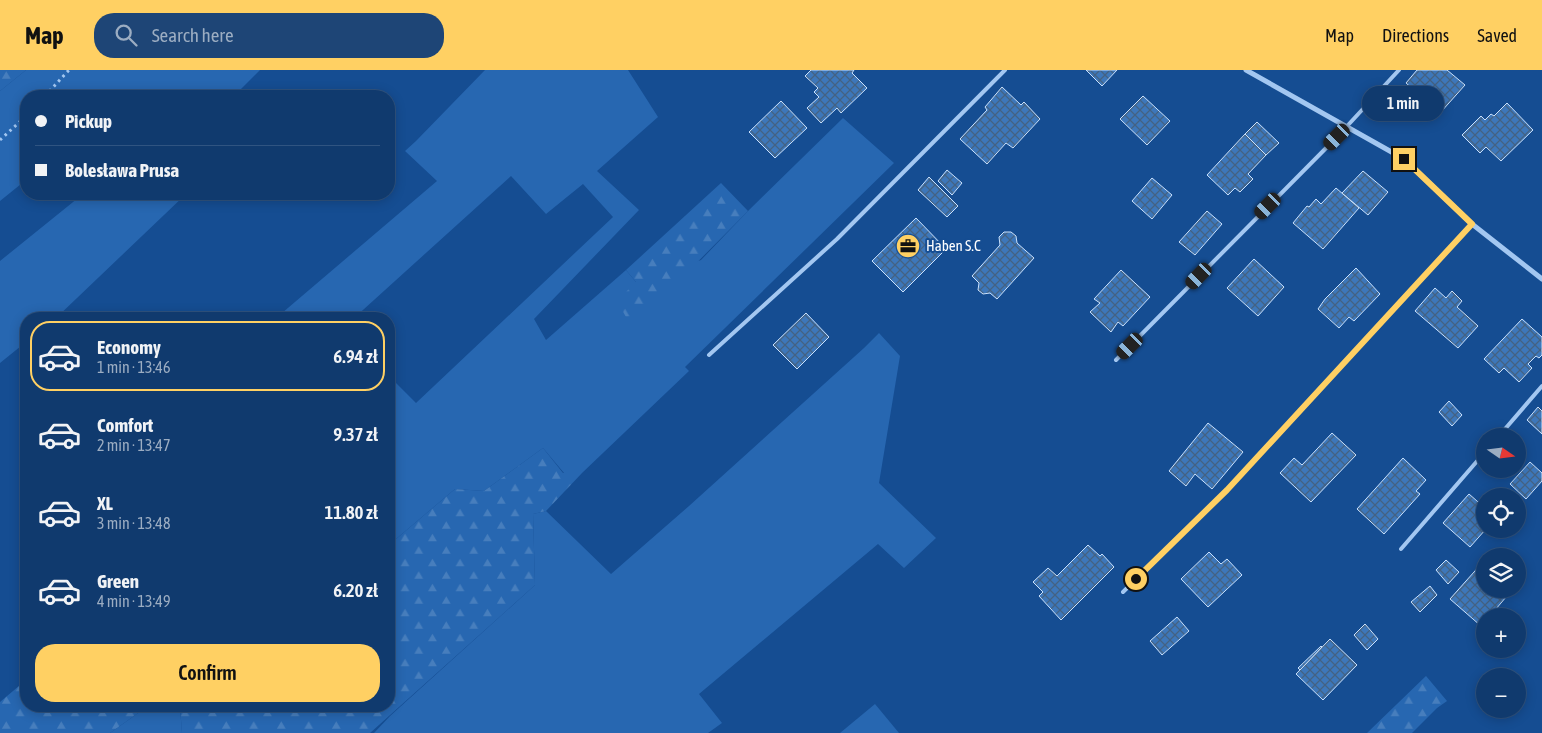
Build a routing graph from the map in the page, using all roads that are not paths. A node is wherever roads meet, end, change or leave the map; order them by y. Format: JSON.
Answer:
{"nodes":[{"id":1,"x":1005,"y":70,"type":"edge"},
{"id":2,"x":1246,"y":70,"type":"edge"},
{"id":3,"x":1399,"y":70,"type":"edge"},
{"id":4,"x":1347,"y":126,"type":"junction"},
{"id":5,"x":1472,"y":224,"type":"junction"},
{"id":6,"x":1542,"y":279,"type":"edge"},
{"id":7,"x":709,"y":355,"type":"dead end"},
{"id":8,"x":1116,"y":360,"type":"dead end"},
{"id":9,"x":1542,"y":386,"type":"edge"},
{"id":10,"x":1506,"y":428,"type":"edge"},
{"id":11,"x":1476,"y":462,"type":"edge"},
{"id":12,"x":1400,"y":549,"type":"dead end"},
{"id":13,"x":1123,"y":592,"type":"dead end"}],
"edges":[{"from":1,"to":7,"type":"lane"},
{"from":2,"to":4,"type":"street"},
{"from":3,"to":4,"type":"lane"},
{"from":4,"to":5,"type":"street"},
{"from":4,"to":8,"type":"lane"},
{"from":5,"to":6,"type":"street"},
{"from":5,"to":13,"type":"lane"},
{"from":9,"to":10,"type":"lane"},
{"from":11,"to":12,"type":"lane"}]}
